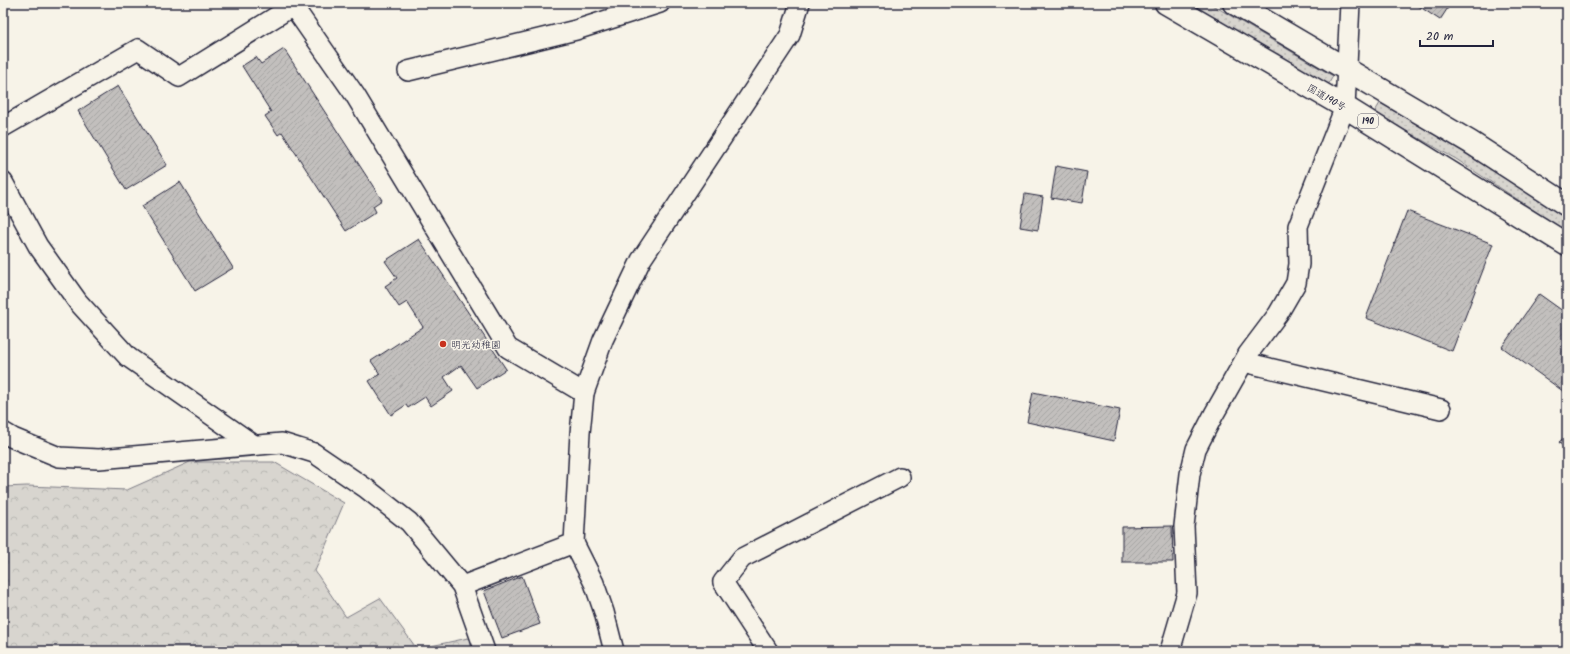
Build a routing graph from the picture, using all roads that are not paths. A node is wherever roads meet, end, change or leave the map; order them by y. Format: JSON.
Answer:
{"nodes":[{"id":1,"x":660,"y":3,"type":"edge"},
{"id":2,"x":800,"y":3,"type":"edge"},
{"id":3,"x":1166,"y":3,"type":"edge"},
{"id":4,"x":1234,"y":3,"type":"edge"},
{"id":5,"x":1350,"y":3,"type":"edge"},
{"id":6,"x":292,"y":4,"type":"edge"},
{"id":7,"x":1346,"y":69,"type":"junction"},
{"id":8,"x":408,"y":71,"type":"dead end"},
{"id":9,"x":1345,"y":107,"type":"junction"},
{"id":10,"x":3,"y":127,"type":"edge"},
{"id":11,"x":3,"y":182,"type":"edge"},
{"id":12,"x":1567,"y":205,"type":"edge"},
{"id":13,"x":1567,"y":245,"type":"edge"},
{"id":14,"x":1244,"y":362,"type":"junction"},
{"id":15,"x":584,"y":393,"type":"junction"},
{"id":16,"x":1441,"y":409,"type":"dead end"},
{"id":17,"x":3,"y":432,"type":"edge"},
{"id":18,"x":254,"y":445,"type":"junction"},
{"id":19,"x":900,"y":477,"type":"dead end"},
{"id":20,"x":574,"y":543,"type":"junction"},
{"id":21,"x":462,"y":586,"type":"junction"},
{"id":22,"x":485,"y":651,"type":"edge"},
{"id":23,"x":614,"y":651,"type":"edge"},
{"id":24,"x":768,"y":651,"type":"edge"},
{"id":25,"x":1170,"y":651,"type":"edge"}],
"edges":[{"from":1,"to":8,"type":"street"},
{"from":2,"to":15,"type":"street"},
{"from":3,"to":9,"type":"highway","name":"国道190号","number":"190"},
{"from":4,"to":7,"type":"highway"},
{"from":5,"to":7,"type":"street"},
{"from":6,"to":10,"type":"street"},
{"from":6,"to":15,"type":"street"},
{"from":7,"to":9,"type":"street"},
{"from":7,"to":12,"type":"highway"},
{"from":9,"to":13,"type":"highway","name":"国道190号","number":"190"},
{"from":9,"to":14,"type":"street"},
{"from":11,"to":18,"type":"street"},
{"from":14,"to":16,"type":"street"},
{"from":14,"to":25,"type":"street"},
{"from":15,"to":20,"type":"street"},
{"from":17,"to":18,"type":"street"},
{"from":18,"to":21,"type":"street"},
{"from":19,"to":24,"type":"street"},
{"from":20,"to":21,"type":"street"},
{"from":20,"to":23,"type":"street"},
{"from":21,"to":22,"type":"street"}]}
